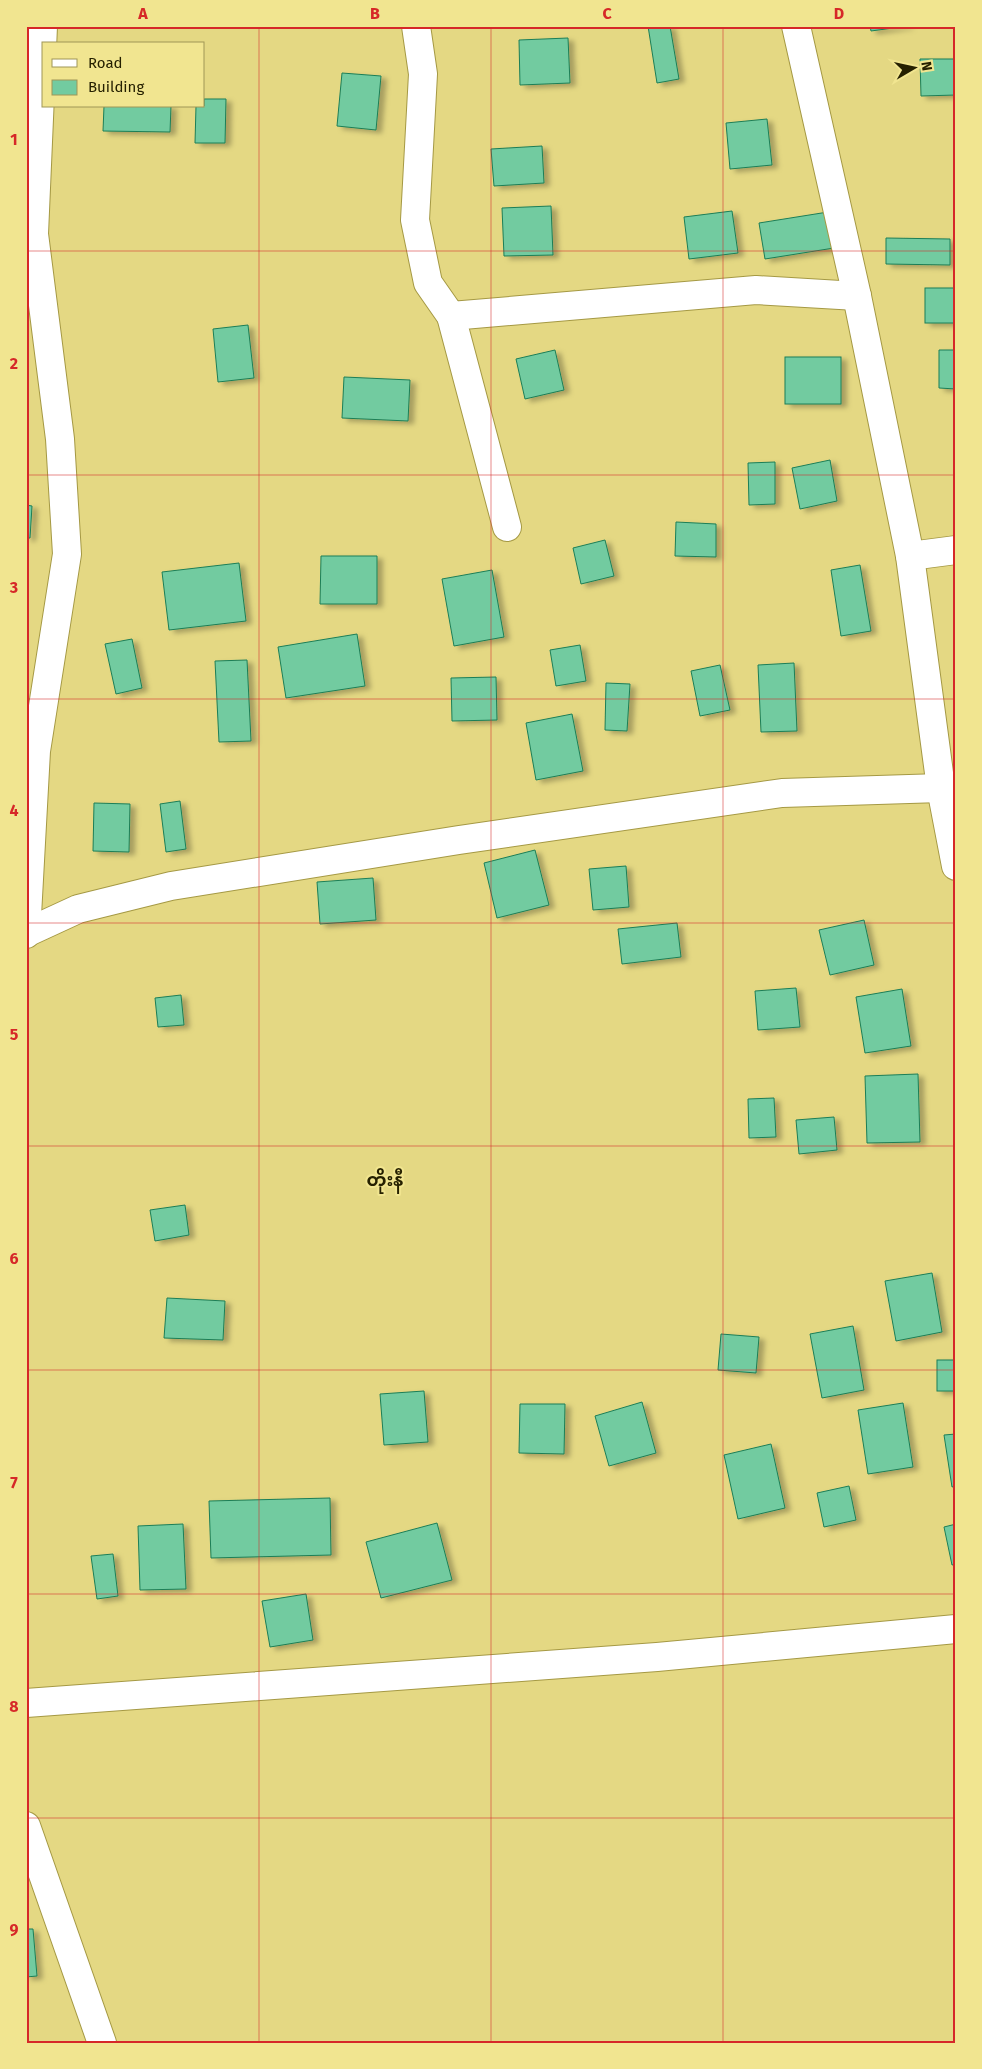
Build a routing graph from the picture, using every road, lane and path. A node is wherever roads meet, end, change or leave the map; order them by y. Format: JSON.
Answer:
{"nodes":[{"id":1,"x":43,"y":26,"type":"edge"},
{"id":2,"x":416,"y":26,"type":"edge"},
{"id":3,"x":796,"y":26,"type":"edge"},
{"id":4,"x":42,"y":42,"type":"edge"},
{"id":5,"x":42,"y":49,"type":"edge"},
{"id":6,"x":857,"y":296,"type":"junction"},
{"id":7,"x":451,"y":316,"type":"junction"},
{"id":8,"x":507,"y":527,"type":"dead end"},
{"id":9,"x":956,"y":550,"type":"edge"},
{"id":10,"x":910,"y":556,"type":"junction"},
{"id":11,"x":941,"y":788,"type":"junction"},
{"id":12,"x":956,"y":866,"type":"edge"},
{"id":13,"x":26,"y":933,"type":"edge"},
{"id":14,"x":956,"y":1629,"type":"edge"},
{"id":15,"x":26,"y":1703,"type":"edge"},
{"id":16,"x":26,"y":1826,"type":"edge"},
{"id":17,"x":102,"y":2043,"type":"edge"}],
"edges":[{"from":1,"to":4,"type":"street"},
{"from":2,"to":7,"type":"street"},
{"from":3,"to":6,"type":"street"},
{"from":5,"to":13,"type":"street"},
{"from":6,"to":7,"type":"street"},
{"from":6,"to":10,"type":"street"},
{"from":7,"to":8,"type":"street"},
{"from":9,"to":10,"type":"street"},
{"from":10,"to":11,"type":"street"},
{"from":11,"to":12,"type":"street"},
{"from":11,"to":13,"type":"street"},
{"from":14,"to":15,"type":"street"},
{"from":16,"to":17,"type":"street"}]}
